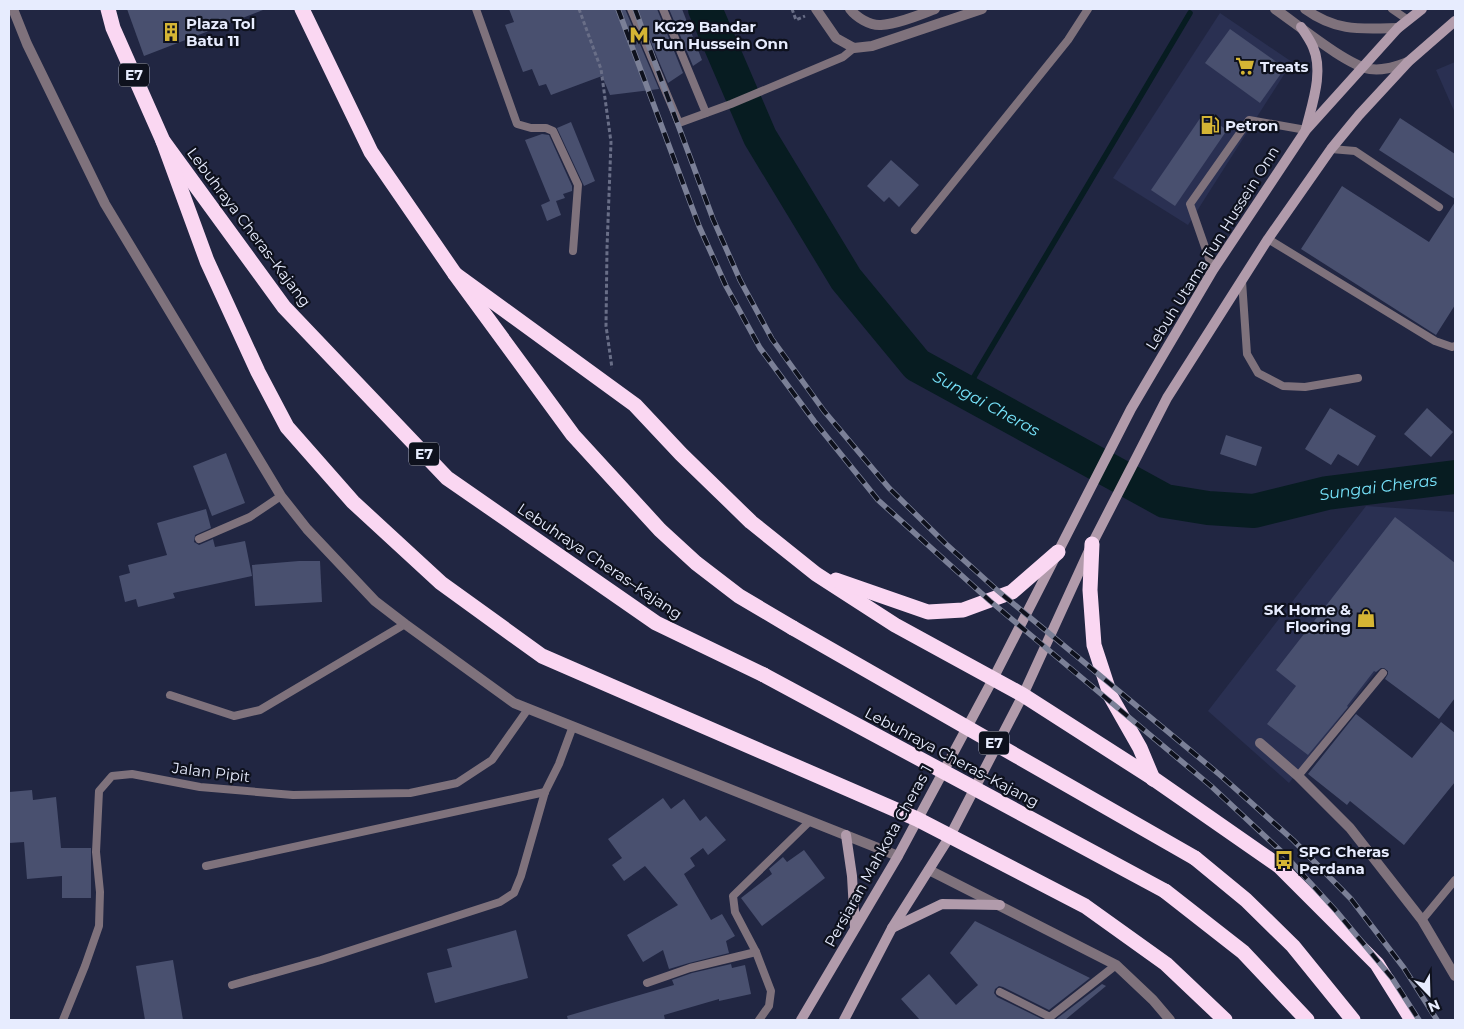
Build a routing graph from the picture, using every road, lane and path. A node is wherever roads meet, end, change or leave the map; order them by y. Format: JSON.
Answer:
{"nodes":[{"id":1,"x":14,"y":9,"type":"edge"},
{"id":2,"x":108,"y":9,"type":"edge"},
{"id":3,"x":302,"y":9,"type":"edge"},
{"id":4,"x":476,"y":9,"type":"edge"},
{"id":5,"x":579,"y":9,"type":"edge"},
{"id":6,"x":631,"y":9,"type":"edge"},
{"id":7,"x":663,"y":9,"type":"edge"},
{"id":8,"x":816,"y":9,"type":"edge"},
{"id":9,"x":850,"y":9,"type":"edge"},
{"id":10,"x":935,"y":9,"type":"edge"},
{"id":11,"x":982,"y":9,"type":"edge"},
{"id":12,"x":1088,"y":9,"type":"edge"},
{"id":13,"x":1275,"y":9,"type":"edge"},
{"id":14,"x":1305,"y":9,"type":"edge"},
{"id":15,"x":1392,"y":9,"type":"edge"},
{"id":16,"x":1422,"y":9,"type":"edge"},
{"id":17,"x":1408,"y":20,"type":"junction"},
{"id":18,"x":1455,"y":21,"type":"edge"},
{"id":19,"x":1300,"y":27,"type":"junction"},
{"id":20,"x":1398,"y":28,"type":"junction"},
{"id":21,"x":854,"y":48,"type":"junction"},
{"id":22,"x":1408,"y":62,"type":"junction"},
{"id":23,"x":1363,"y":67,"type":"junction"},
{"id":24,"x":706,"y":113,"type":"junction"},
{"id":25,"x":1306,"y":130,"type":"junction"},
{"id":26,"x":163,"y":141,"type":"junction"},
{"id":27,"x":1331,"y":149,"type":"junction"},
{"id":28,"x":1439,"y":207,"type":"dead end"},
{"id":29,"x":916,"y":230,"type":"dead end"},
{"id":30,"x":1268,"y":239,"type":"junction"},
{"id":31,"x":573,"y":251,"type":"dead end"},
{"id":32,"x":1213,"y":270,"type":"junction"},
{"id":33,"x":455,"y":274,"type":"junction"},
{"id":34,"x":1242,"y":281,"type":"junction"},
{"id":35,"x":1455,"y":346,"type":"edge"},
{"id":36,"x":1358,"y":378,"type":"dead end"},
{"id":37,"x":614,"y":390,"type":"junction"},
{"id":38,"x":1088,"y":492,"type":"joint"},
{"id":39,"x":280,"y":496,"type":"junction"},
{"id":40,"x":199,"y":539,"type":"dead end"},
{"id":41,"x":1092,"y":544,"type":"junction"},
{"id":42,"x":1058,"y":552,"type":"junction"},
{"id":43,"x":816,"y":574,"type":"junction"},
{"id":44,"x":405,"y":624,"type":"junction"},
{"id":45,"x":1382,"y":672,"type":"dead end"},
{"id":46,"x":993,"y":679,"type":"junction"},
{"id":47,"x":170,"y":695,"type":"dead end"},
{"id":48,"x":1023,"y":695,"type":"junction"},
{"id":49,"x":528,"y":709,"type":"junction"},
{"id":50,"x":573,"y":726,"type":"junction"},
{"id":51,"x":1260,"y":743,"type":"dead end"},
{"id":52,"x":1298,"y":776,"type":"junction"},
{"id":53,"x":1154,"y":779,"type":"junction"},
{"id":54,"x":545,"y":792,"type":"junction"},
{"id":55,"x":917,"y":819,"type":"junction"},
{"id":56,"x":810,"y":821,"type":"junction"},
{"id":57,"x":846,"y":835,"type":"junction"},
{"id":58,"x":950,"y":836,"type":"junction"},
{"id":59,"x":898,"y":856,"type":"junction"},
{"id":60,"x":206,"y":866,"type":"dead end"},
{"id":61,"x":929,"y":870,"type":"junction"},
{"id":62,"x":1455,"y":880,"type":"edge"},
{"id":63,"x":1000,"y":905,"type":"junction"},
{"id":64,"x":1422,"y":920,"type":"junction"},
{"id":65,"x":892,"y":928,"type":"junction"},
{"id":66,"x":855,"y":929,"type":"junction"},
{"id":67,"x":756,"y":952,"type":"junction"},
{"id":68,"x":1116,"y":966,"type":"junction"},
{"id":69,"x":1455,"y":976,"type":"edge"},
{"id":70,"x":647,"y":983,"type":"dead end"},
{"id":71,"x":232,"y":985,"type":"dead end"},
{"id":72,"x":1000,"y":992,"type":"dead end"},
{"id":73,"x":63,"y":1020,"type":"edge"},
{"id":74,"x":759,"y":1020,"type":"edge"},
{"id":75,"x":801,"y":1020,"type":"edge"},
{"id":76,"x":844,"y":1020,"type":"edge"},
{"id":77,"x":1170,"y":1020,"type":"edge"},
{"id":78,"x":1225,"y":1020,"type":"edge"},
{"id":79,"x":1307,"y":1020,"type":"edge"},
{"id":80,"x":1353,"y":1020,"type":"edge"},
{"id":81,"x":1412,"y":1020,"type":"edge"}],
"edges":[{"from":1,"to":39,"type":"street"},
{"from":2,"to":26,"type":"highway","name":"Lebuhraya Cheras–Kajang","number":"E7"},
{"from":3,"to":33,"type":"highway","name":"Lebuhraya Cheras–Kajang","number":"E7"},
{"from":4,"to":31,"type":"lane"},
{"from":5,"to":37,"type":"path"},
{"from":6,"to":24,"type":"lane"},
{"from":7,"to":24,"type":"lane"},
{"from":8,"to":21,"type":"street"},
{"from":9,"to":10,"type":"street"},
{"from":11,"to":21,"type":"street"},
{"from":12,"to":29,"type":"lane"},
{"from":13,"to":19,"type":"street"},
{"from":14,"to":20,"type":"street"},
{"from":15,"to":17,"type":"lane"},
{"from":16,"to":17,"type":"main road","name":"Lebuh Utama Tun Hussein Onn"},
{"from":17,"to":20,"type":"main road","name":"Lebuh Utama Tun Hussein Onn"},
{"from":18,"to":22,"type":"main road"},
{"from":19,"to":23,"type":"street"},
{"from":19,"to":25,"type":"main road"},
{"from":20,"to":23,"type":"main road","name":"Lebuh Utama Tun Hussein Onn"},
{"from":21,"to":24,"type":"lane"},
{"from":22,"to":23,"type":"street"},
{"from":22,"to":27,"type":"main road"},
{"from":23,"to":25,"type":"main road","name":"Lebuh Utama Tun Hussein Onn"},
{"from":25,"to":32,"type":"main road","name":"Lebuh Utama Tun Hussein Onn"},
{"from":25,"to":32,"type":"lane"},
{"from":26,"to":55,"type":"highway"},
{"from":26,"to":79,"type":"highway","name":"Lebuhraya Cheras–Kajang","number":"E7","bridge":true},
{"from":27,"to":28,"type":"lane"},
{"from":27,"to":30,"type":"main road"},
{"from":30,"to":34,"type":"main road"},
{"from":30,"to":35,"type":"lane"},
{"from":32,"to":38,"type":"main road","name":"Lebuh Utama Tun Hussein Onn"},
{"from":33,"to":37,"type":"highway"},
{"from":33,"to":80,"type":"highway","name":"Lebuhraya Cheras–Kajang","number":"E7","bridge":true},
{"from":34,"to":36,"type":"lane"},
{"from":34,"to":41,"type":"main road"},
{"from":37,"to":43,"type":"highway"},
{"from":38,"to":42,"type":"main road","name":"Persiaran Mahkota Cheras 1"},
{"from":39,"to":40,"type":"lane"},
{"from":39,"to":44,"type":"street"},
{"from":41,"to":48,"type":"main road"},
{"from":41,"to":53,"type":"highway"},
{"from":42,"to":43,"type":"highway"},
{"from":42,"to":46,"type":"main road","name":"Persiaran Mahkota Cheras 1"},
{"from":43,"to":46,"type":"highway"},
{"from":44,"to":47,"type":"lane"},
{"from":44,"to":49,"type":"street"},
{"from":45,"to":52,"type":"lane"},
{"from":46,"to":48,"type":"highway"},
{"from":46,"to":55,"type":"main road","name":"Persiaran Mahkota Cheras 1"},
{"from":48,"to":53,"type":"highway"},
{"from":48,"to":58,"type":"main road"},
{"from":49,"to":50,"type":"street"},
{"from":49,"to":73,"type":"lane","name":"Jalan Pipit"},
{"from":50,"to":54,"type":"lane"},
{"from":50,"to":56,"type":"street"},
{"from":51,"to":52,"type":"street"},
{"from":52,"to":64,"type":"street"},
{"from":53,"to":81,"type":"highway"},
{"from":54,"to":60,"type":"lane"},
{"from":54,"to":71,"type":"lane"},
{"from":55,"to":58,"type":"highway"},
{"from":55,"to":59,"type":"main road","name":"Persiaran Mahkota Cheras 1"},
{"from":56,"to":57,"type":"street"},
{"from":56,"to":67,"type":"lane"},
{"from":57,"to":59,"type":"street"},
{"from":57,"to":66,"type":"main road"},
{"from":58,"to":61,"type":"main road"},
{"from":58,"to":78,"type":"highway"},
{"from":59,"to":66,"type":"main road","name":"Persiaran Mahkota Cheras 1"},
{"from":61,"to":63,"type":"street"},
{"from":61,"to":65,"type":"main road"},
{"from":62,"to":64,"type":"lane"},
{"from":63,"to":65,"type":"main road"},
{"from":63,"to":68,"type":"street"},
{"from":64,"to":69,"type":"street"},
{"from":65,"to":76,"type":"main road"},
{"from":66,"to":75,"type":"main road","name":"Persiaran Mahkota Cheras 1"},
{"from":67,"to":70,"type":"lane"},
{"from":67,"to":74,"type":"lane"},
{"from":68,"to":72,"type":"lane"},
{"from":68,"to":77,"type":"street"}]}
